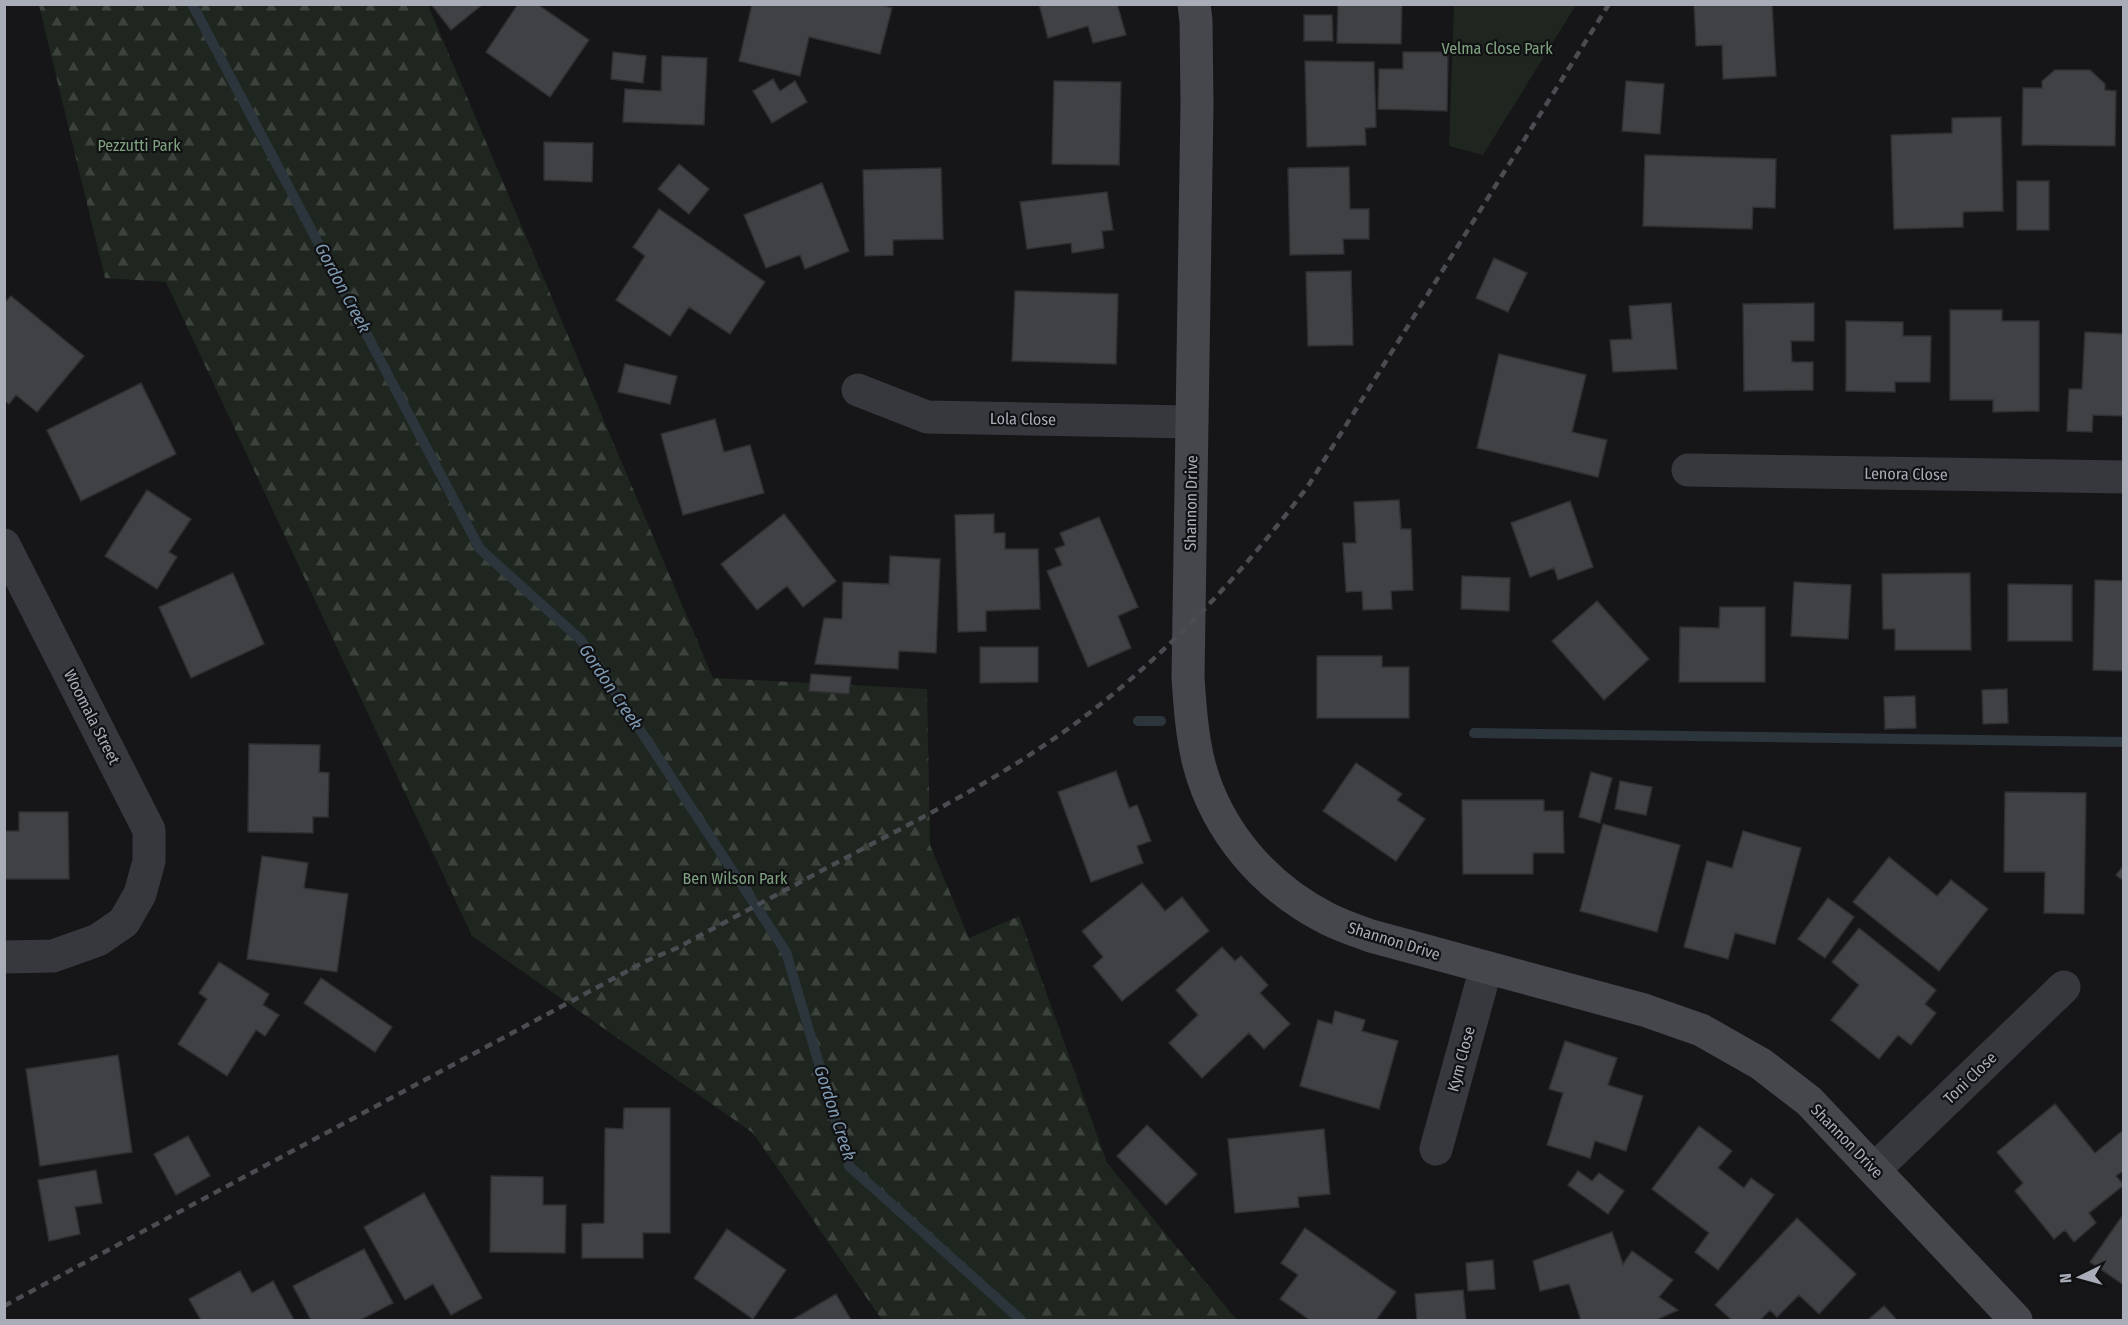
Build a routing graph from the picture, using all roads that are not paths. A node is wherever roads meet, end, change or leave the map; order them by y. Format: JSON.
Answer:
{"nodes":[{"id":1,"x":1194,"y":4,"type":"edge"},
{"id":2,"x":858,"y":390,"type":"dead end"},
{"id":3,"x":1192,"y":422,"type":"junction"},
{"id":4,"x":1688,"y":470,"type":"dead end"},
{"id":5,"x":2124,"y":477,"type":"edge"},
{"id":6,"x":4,"y":545,"type":"edge"},
{"id":7,"x":4,"y":957,"type":"edge"},
{"id":8,"x":1486,"y":968,"type":"junction"},
{"id":9,"x":2064,"y":987,"type":"dead end"},
{"id":10,"x":1436,"y":1149,"type":"dead end"},
{"id":11,"x":1875,"y":1169,"type":"junction"},
{"id":12,"x":2016,"y":1320,"type":"edge"}],
"edges":[{"from":1,"to":3,"type":"street","name":"Shannon Drive"},
{"from":2,"to":3,"type":"street","name":"Lola Close"},
{"from":3,"to":8,"type":"street","name":"Shannon Drive"},
{"from":4,"to":5,"type":"street","name":"Lenora Close"},
{"from":6,"to":7,"type":"street","name":"Woomala Street"},
{"from":8,"to":10,"type":"street","name":"Kym Close"},
{"from":8,"to":11,"type":"street","name":"Shannon Drive"},
{"from":9,"to":11,"type":"street","name":"Toni Close"},
{"from":11,"to":12,"type":"street","name":"Shannon Drive"}]}
